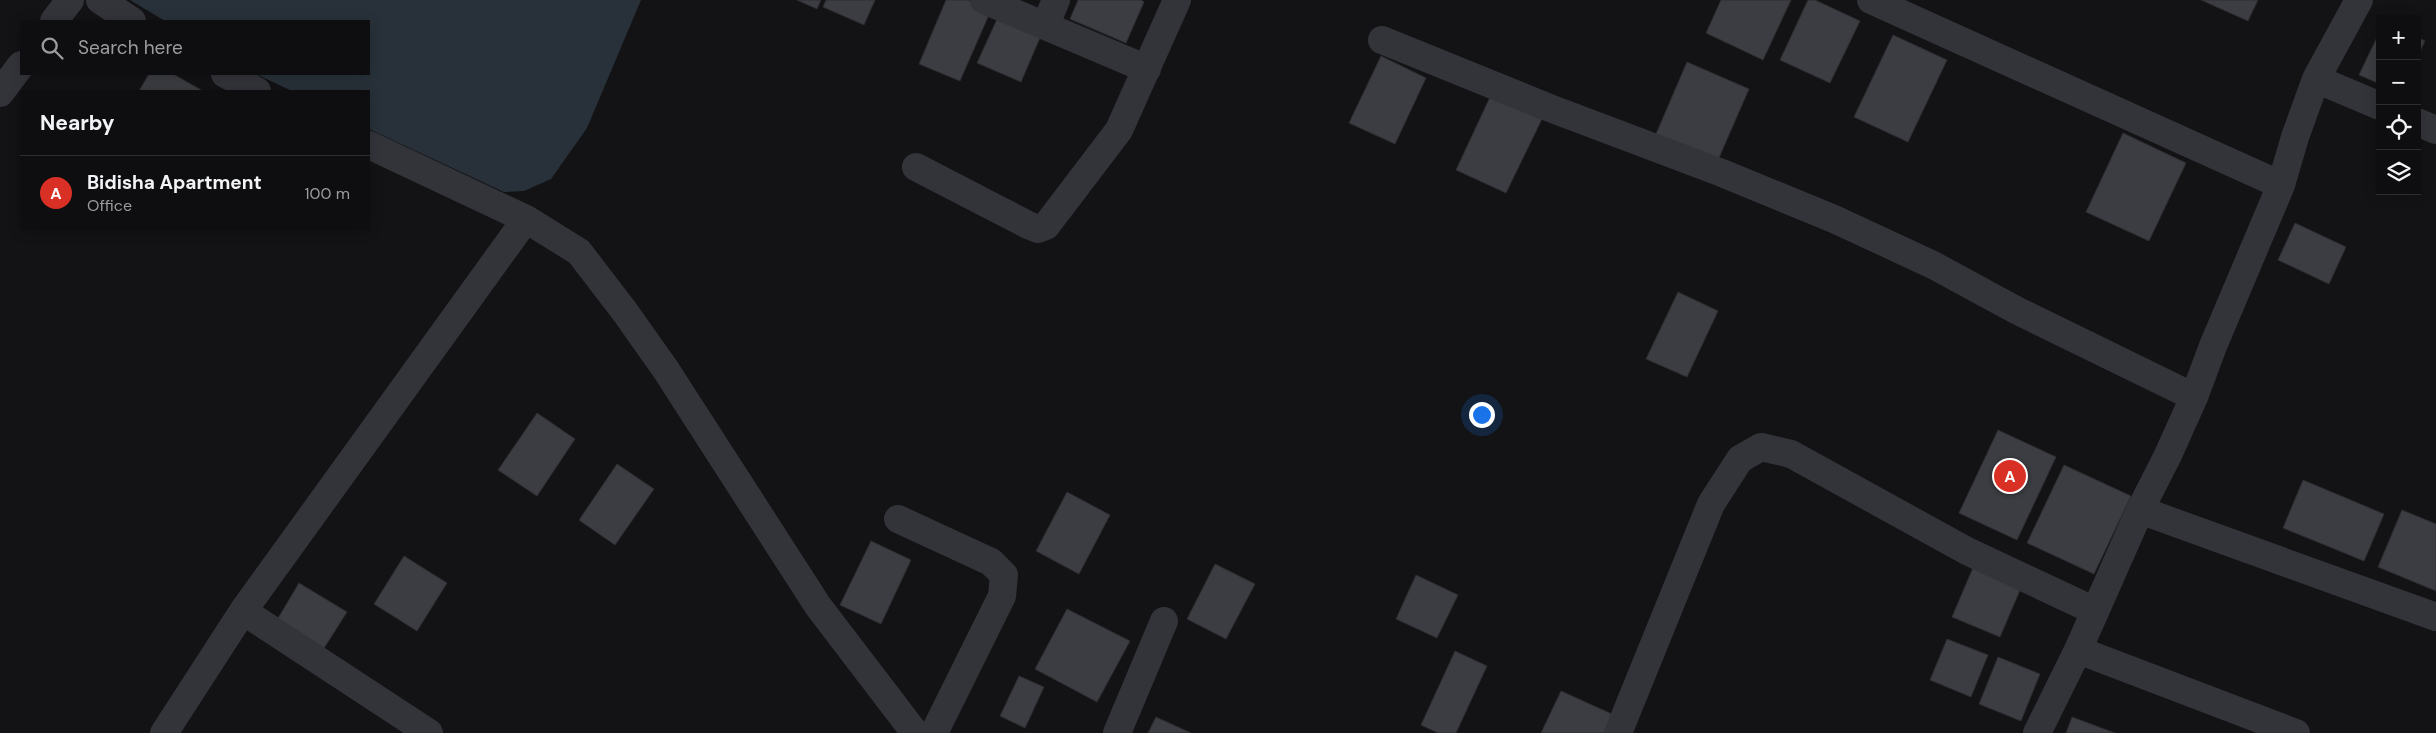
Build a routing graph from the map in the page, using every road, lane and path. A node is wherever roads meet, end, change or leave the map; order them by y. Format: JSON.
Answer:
{"nodes":[{"id":1,"x":70,"y":0,"type":"edge"},
{"id":2,"x":100,"y":0,"type":"edge"},
{"id":3,"x":984,"y":0,"type":"edge"},
{"id":4,"x":1056,"y":0,"type":"edge"},
{"id":5,"x":1177,"y":0,"type":"edge"},
{"id":6,"x":1871,"y":0,"type":"edge"},
{"id":7,"x":2358,"y":0,"type":"edge"},
{"id":8,"x":55,"y":20,"type":"edge"},
{"id":9,"x":130,"y":20,"type":"edge"},
{"id":10,"x":1045,"y":26,"type":"junction"},
{"id":11,"x":1382,"y":40,"type":"dead end"},
{"id":12,"x":20,"y":66,"type":"edge"},
{"id":13,"x":1147,"y":69,"type":"junction"},
{"id":14,"x":227,"y":75,"type":"edge"},
{"id":15,"x":2316,"y":79,"type":"junction"},
{"id":16,"x":255,"y":90,"type":"edge"},
{"id":17,"x":0,"y":94,"type":"edge"},
{"id":18,"x":2378,"y":105,"type":"edge"},
{"id":19,"x":2421,"y":124,"type":"edge"},
{"id":20,"x":2436,"y":130,"type":"edge"},
{"id":21,"x":370,"y":145,"type":"edge"},
{"id":22,"x":916,"y":167,"type":"dead end"},
{"id":23,"x":2280,"y":185,"type":"junction"},
{"id":24,"x":526,"y":218,"type":"junction"},
{"id":25,"x":2194,"y":397,"type":"junction"},
{"id":26,"x":2140,"y":510,"type":"junction"},
{"id":27,"x":898,"y":519,"type":"dead end"},
{"id":28,"x":242,"y":611,"type":"junction"},
{"id":29,"x":2095,"y":611,"type":"junction"},
{"id":30,"x":2436,"y":617,"type":"edge"},
{"id":31,"x":1164,"y":621,"type":"dead end"},
{"id":32,"x":2078,"y":650,"type":"junction"},
{"id":33,"x":164,"y":733,"type":"edge"},
{"id":34,"x":429,"y":733,"type":"edge"},
{"id":35,"x":915,"y":733,"type":"edge"},
{"id":36,"x":934,"y":733,"type":"edge"},
{"id":37,"x":1117,"y":733,"type":"edge"},
{"id":38,"x":1618,"y":733,"type":"edge"},
{"id":39,"x":2037,"y":733,"type":"edge"},
{"id":40,"x":2296,"y":733,"type":"edge"}],
"edges":[{"from":1,"to":8,"type":"street"},
{"from":2,"to":9,"type":"street"},
{"from":3,"to":10,"type":"street"},
{"from":4,"to":10,"type":"street"},
{"from":5,"to":13,"type":"street"},
{"from":6,"to":23,"type":"street"},
{"from":7,"to":15,"type":"street"},
{"from":10,"to":13,"type":"street"},
{"from":11,"to":25,"type":"street"},
{"from":12,"to":17,"type":"street"},
{"from":13,"to":22,"type":"street"},
{"from":14,"to":16,"type":"street"},
{"from":15,"to":18,"type":"street"},
{"from":15,"to":23,"type":"street"},
{"from":19,"to":20,"type":"street"},
{"from":21,"to":24,"type":"street"},
{"from":23,"to":25,"type":"street"},
{"from":24,"to":28,"type":"street"},
{"from":24,"to":35,"type":"street"},
{"from":25,"to":26,"type":"street"},
{"from":26,"to":29,"type":"street"},
{"from":26,"to":30,"type":"street"},
{"from":27,"to":36,"type":"street"},
{"from":28,"to":33,"type":"street"},
{"from":28,"to":34,"type":"street"},
{"from":29,"to":32,"type":"street"},
{"from":29,"to":38,"type":"street"},
{"from":31,"to":37,"type":"street"},
{"from":32,"to":39,"type":"street"},
{"from":32,"to":40,"type":"street"}]}
